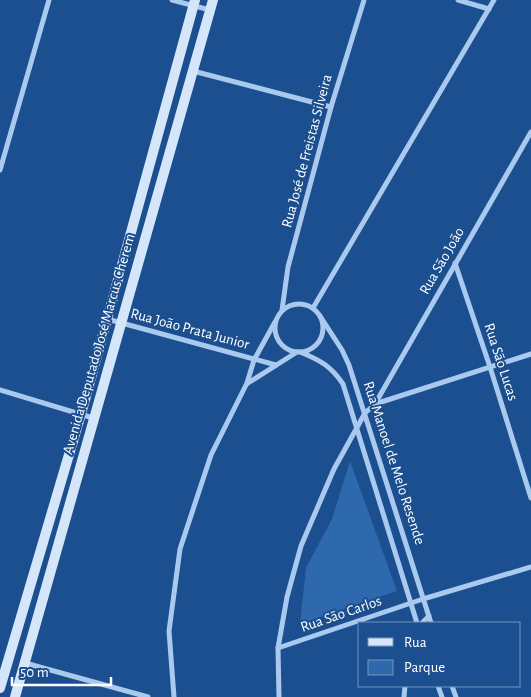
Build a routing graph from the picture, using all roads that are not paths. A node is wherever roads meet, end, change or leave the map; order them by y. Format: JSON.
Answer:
{"nodes":[{"id":1,"x":49,"y":0,"type":"edge"},
{"id":2,"x":172,"y":0,"type":"edge"},
{"id":3,"x":364,"y":0,"type":"edge"},
{"id":4,"x":458,"y":0,"type":"edge"},
{"id":5,"x":494,"y":0,"type":"edge"},
{"id":6,"x":194,"y":3,"type":"edge"},
{"id":7,"x":212,"y":5,"type":"edge"},
{"id":8,"x":489,"y":9,"type":"junction"},
{"id":9,"x":192,"y":71,"type":"junction"},
{"id":10,"x":331,"y":107,"type":"junction"},
{"id":11,"x":531,"y":132,"type":"edge"},
{"id":12,"x":0,"y":170,"type":"edge"},
{"id":13,"x":455,"y":263,"type":"junction"},
{"id":14,"x":313,"y":308,"type":"junction"},
{"id":15,"x":282,"y":310,"type":"junction"},
{"id":16,"x":320,"y":316,"type":"junction"},
{"id":17,"x":107,"y":319,"type":"junction"},
{"id":18,"x":120,"y":322,"type":"junction"},
{"id":19,"x":275,"y":322,"type":"junction"},
{"id":20,"x":298,"y":352,"type":"junction"},
{"id":21,"x":531,"y":354,"type":"edge"},
{"id":22,"x":254,"y":360,"type":"junction"},
{"id":23,"x":276,"y":365,"type":"junction"},
{"id":24,"x":490,"y":367,"type":"junction"},
{"id":25,"x":247,"y":383,"type":"junction"},
{"id":26,"x":0,"y":390,"type":"edge"},
{"id":27,"x":375,"y":404,"type":"junction"},
{"id":28,"x":365,"y":413,"type":"junction"},
{"id":29,"x":81,"y":414,"type":"junction"},
{"id":30,"x":93,"y":418,"type":"junction"},
{"id":31,"x":355,"y":429,"type":"junction"},
{"id":32,"x":531,"y":498,"type":"edge"},
{"id":33,"x":531,"y":567,"type":"edge"},
{"id":34,"x":424,"y":599,"type":"junction"},
{"id":35,"x":411,"y":604,"type":"junction"},
{"id":36,"x":429,"y":616,"type":"junction"},
{"id":37,"x":417,"y":622,"type":"edge"},
{"id":38,"x":423,"y":622,"type":"edge"},
{"id":39,"x":432,"y":622,"type":"edge"},
{"id":40,"x":278,"y":648,"type":"junction"},
{"id":41,"x":25,"y":663,"type":"junction"},
{"id":42,"x":0,"y":688,"type":"edge"},
{"id":43,"x":15,"y":697,"type":"edge"},
{"id":44,"x":148,"y":697,"type":"edge"},
{"id":45,"x":174,"y":697,"type":"edge"},
{"id":46,"x":279,"y":697,"type":"edge"}],
"edges":[{"from":1,"to":12,"type":"street"},
{"from":2,"to":6,"type":"street"},
{"from":3,"to":10,"type":"street","name":"Rua José de Freistas Silveira"},
{"from":4,"to":8,"type":"street"},
{"from":5,"to":8,"type":"street"},
{"from":6,"to":7,"type":"street"},
{"from":6,"to":17,"type":"main road","name":"Avenida Deputado José Marcus Cherem"},
{"from":7,"to":9,"type":"main road","name":"Avenida Deputado José Marcus Cherem"},
{"from":8,"to":14,"type":"street"},
{"from":9,"to":10,"type":"street"},
{"from":9,"to":18,"type":"main road","name":"Avenida Deputado José Marcus Cherem"},
{"from":10,"to":15,"type":"street","name":"Rua José de Freistas Silveira"},
{"from":11,"to":13,"type":"street","name":"Rua São João"},
{"from":13,"to":24,"type":"street","name":"Rua São Lucas"},
{"from":13,"to":27,"type":"street","name":"Rua São João"},
{"from":14,"to":15,"type":"street"},
{"from":14,"to":16,"type":"street"},
{"from":15,"to":19,"type":"street"},
{"from":16,"to":20,"type":"street"},
{"from":16,"to":28,"type":"street","name":"Rua Manoel de Melo Resende"},
{"from":17,"to":18,"type":"street","name":"Rua João Prata Junior"},
{"from":17,"to":29,"type":"main road","name":"Avenida Deputado José Marcus Cherem"},
{"from":18,"to":22,"type":"street","name":"Rua João Prata Junior"},
{"from":18,"to":30,"type":"main road","name":"Avenida Deputado José Marcus Cherem"},
{"from":19,"to":20,"type":"street"},
{"from":19,"to":22,"type":"street"},
{"from":20,"to":23,"type":"street"},
{"from":20,"to":31,"type":"street","name":"Rua Manoel de Melo Resende"},
{"from":21,"to":24,"type":"street"},
{"from":22,"to":23,"type":"street","name":"Rua João Prata Junior"},
{"from":22,"to":25,"type":"street"},
{"from":23,"to":25,"type":"street"},
{"from":24,"to":27,"type":"street"},
{"from":24,"to":32,"type":"street","name":"Rua São Lucas"},
{"from":25,"to":45,"type":"street"},
{"from":26,"to":29,"type":"street"},
{"from":27,"to":28,"type":"street"},
{"from":28,"to":31,"type":"street"},
{"from":28,"to":34,"type":"street","name":"Rua Manoel de Melo Resende"},
{"from":29,"to":30,"type":"street"},
{"from":29,"to":42,"type":"main road","name":"Avenida Deputado José Marcus Cherem"},
{"from":30,"to":41,"type":"main road","name":"Avenida Deputado José Marcus Cherem"},
{"from":31,"to":35,"type":"street","name":"Rua Manoel de Melo Resende"},
{"from":31,"to":40,"type":"street"},
{"from":33,"to":34,"type":"street"},
{"from":34,"to":35,"type":"street","name":"Rua São Carlos"},
{"from":34,"to":36,"type":"street","name":"Rua Manoel de Melo Resende"},
{"from":35,"to":37,"type":"street","name":"Rua Manoel de Melo Resende"},
{"from":35,"to":40,"type":"street","name":"Rua São Carlos"},
{"from":36,"to":38,"type":"street"},
{"from":36,"to":39,"type":"street","name":"Rua Manoel de Melo Resende"},
{"from":40,"to":46,"type":"street"},
{"from":41,"to":43,"type":"main road","name":"Avenida Deputado José Marcus Cherem"},
{"from":41,"to":44,"type":"street"}]}
